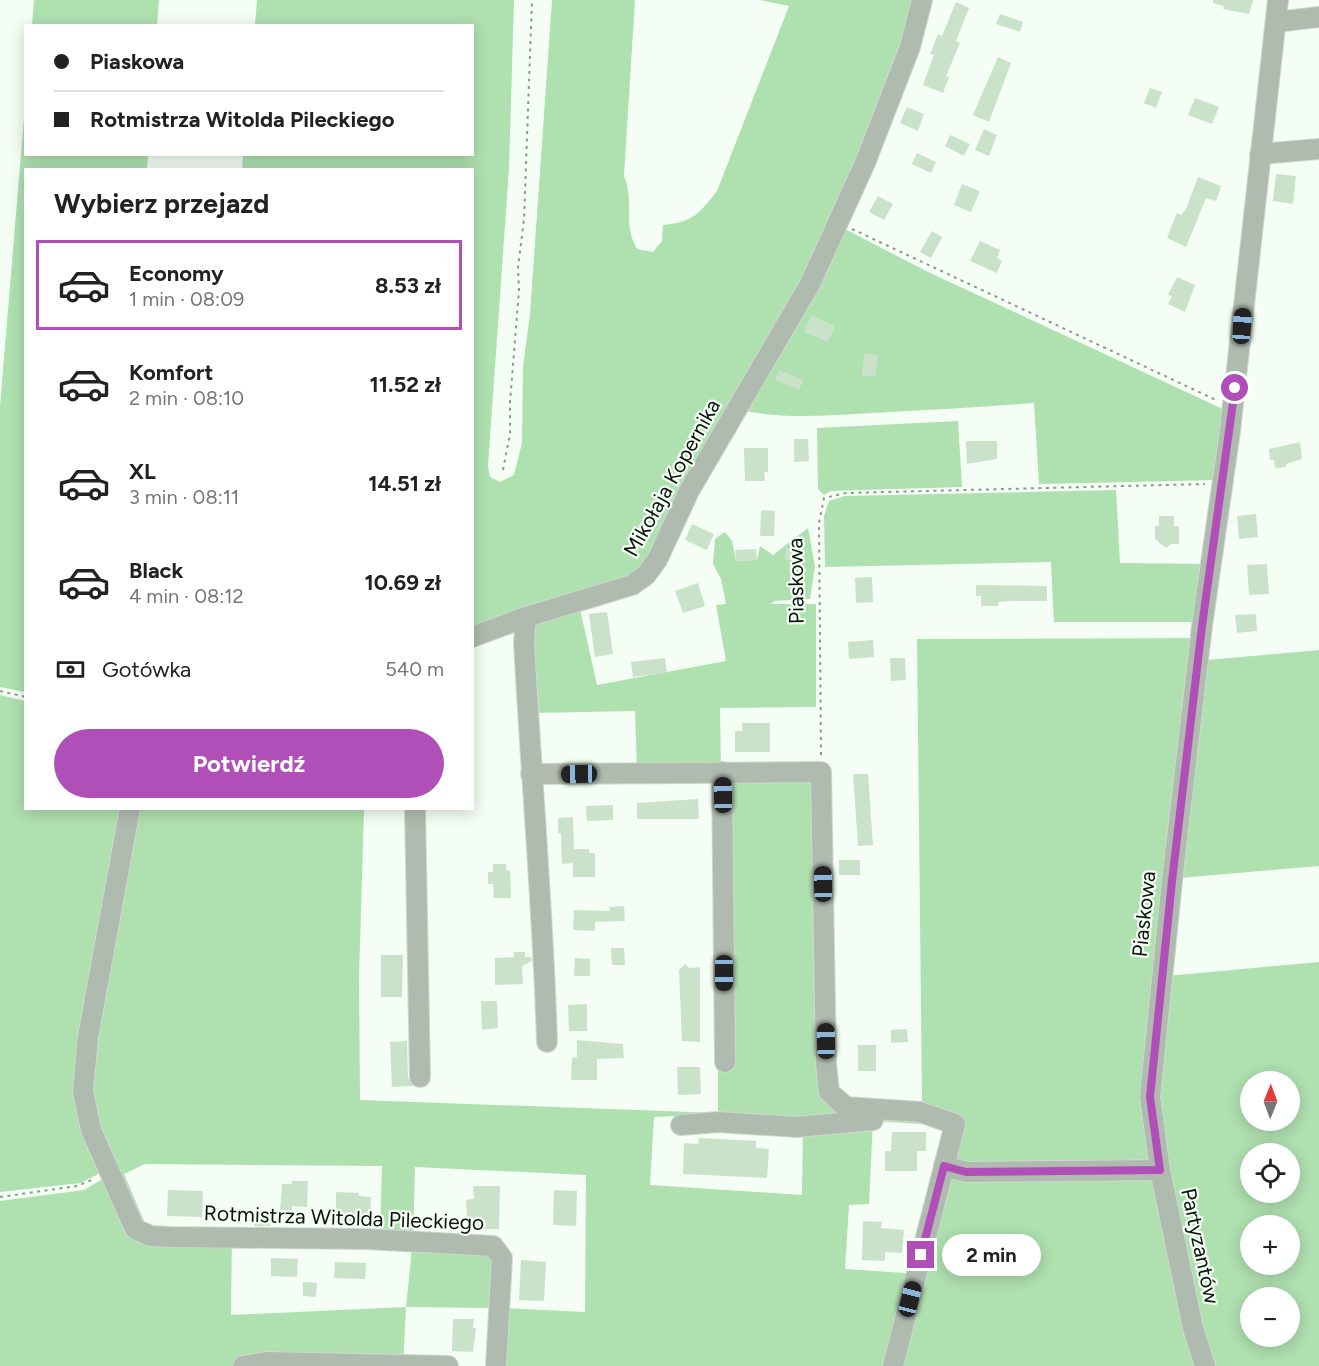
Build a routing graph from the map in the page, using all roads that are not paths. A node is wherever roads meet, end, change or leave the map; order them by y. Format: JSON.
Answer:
{"nodes":[{"id":1,"x":922,"y":0,"type":"edge"},
{"id":2,"x":1278,"y":0,"type":"edge"},
{"id":3,"x":1319,"y":18,"type":"edge"},
{"id":4,"x":1276,"y":22,"type":"junction"},
{"id":5,"x":1319,"y":149,"type":"edge"},
{"id":6,"x":1260,"y":154,"type":"junction"},
{"id":7,"x":526,"y":617,"type":"junction"},
{"id":8,"x":474,"y":636,"type":"edge"},
{"id":9,"x":722,"y":772,"type":"junction"},
{"id":10,"x":531,"y":774,"type":"junction"},
{"id":11,"x":130,"y":810,"type":"edge"},
{"id":12,"x":415,"y":810,"type":"edge"},
{"id":13,"x":547,"y":1042,"type":"dead end"},
{"id":14,"x":725,"y":1062,"type":"dead end"},
{"id":15,"x":420,"y":1077,"type":"dead end"},
{"id":16,"x":935,"y":1116,"type":"junction"},
{"id":17,"x":681,"y":1125,"type":"dead end"},
{"id":18,"x":1154,"y":1135,"type":"joint"},
{"id":19,"x":944,"y":1166,"type":"junction"},
{"id":20,"x":1160,"y":1170,"type":"junction"},
{"id":21,"x":243,"y":1366,"type":"edge"},
{"id":22,"x":448,"y":1366,"type":"edge"},
{"id":23,"x":496,"y":1366,"type":"edge"},
{"id":24,"x":893,"y":1366,"type":"edge"},
{"id":25,"x":1205,"y":1366,"type":"edge"}],
"edges":[{"from":1,"to":7,"type":"street","name":"Mikołaja Kopernika"},
{"from":2,"to":4,"type":"street","name":"Piaskowa"},
{"from":3,"to":4,"type":"street"},
{"from":4,"to":6,"type":"street","name":"Piaskowa"},
{"from":5,"to":6,"type":"street"},
{"from":6,"to":18,"type":"street","name":"Piaskowa"},
{"from":7,"to":8,"type":"street","name":"Mikołaja Kopernika"},
{"from":7,"to":10,"type":"street"},
{"from":9,"to":10,"type":"street"},
{"from":9,"to":14,"type":"street"},
{"from":9,"to":16,"type":"street"},
{"from":10,"to":13,"type":"street"},
{"from":11,"to":23,"type":"street","name":"Rotmistrza Witolda Pileckiego"},
{"from":12,"to":15,"type":"street"},
{"from":16,"to":17,"type":"street"},
{"from":16,"to":19,"type":"street"},
{"from":18,"to":20,"type":"street","name":"Partyzantów"},
{"from":19,"to":20,"type":"street"},
{"from":19,"to":24,"type":"street"},
{"from":20,"to":25,"type":"street","name":"Partyzantów"},
{"from":21,"to":22,"type":"street"}]}
